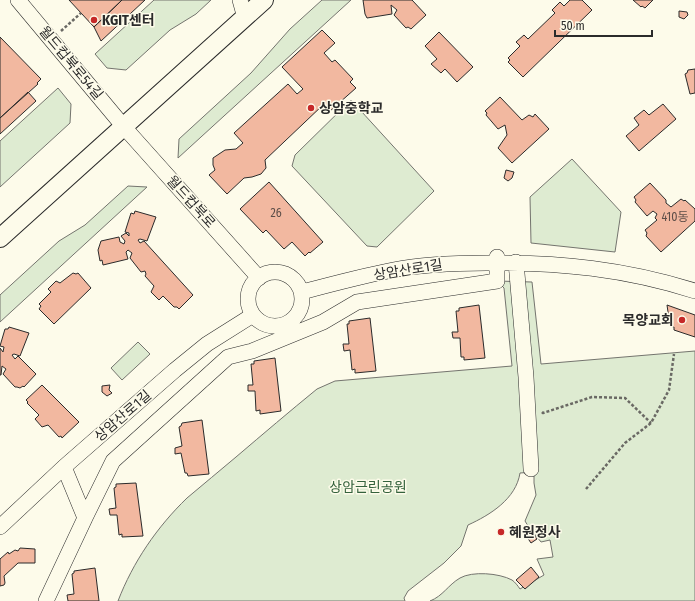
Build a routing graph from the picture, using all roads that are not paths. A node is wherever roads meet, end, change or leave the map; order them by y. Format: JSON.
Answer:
{"nodes":[{"id":1,"x":18,"y":0,"type":"edge"},
{"id":2,"x":240,"y":0,"type":"edge"},
{"id":3,"x":264,"y":0,"type":"edge"},
{"id":4,"x":245,"y":18,"type":"junction"},
{"id":5,"x":124,"y":126,"type":"junction"},
{"id":6,"x":0,"y":238,"type":"edge"},
{"id":7,"x":497,"y":260,"type":"junction"},
{"id":8,"x":516,"y":262,"type":"junction"},
{"id":9,"x":258,"y":278,"type":"junction"},
{"id":10,"x":695,"y":291,"type":"edge"},
{"id":11,"x":302,"y":292,"type":"junction"},
{"id":12,"x":253,"y":314,"type":"junction"},
{"id":13,"x":64,"y":467,"type":"junction"},
{"id":14,"x":531,"y":469,"type":"dead end"},
{"id":15,"x":85,"y":518,"type":"junction"},
{"id":16,"x":0,"y":527,"type":"edge"},
{"id":17,"x":46,"y":601,"type":"edge"}],
"edges":[{"from":1,"to":5,"type":"street","name":"월드컵북로54길"},
{"from":2,"to":4,"type":"street"},
{"from":3,"to":4,"type":"main road"},
{"from":4,"to":5,"type":"main road"},
{"from":5,"to":6,"type":"main road"},
{"from":5,"to":9,"type":"street","name":"월드컵북로"},
{"from":7,"to":8,"type":"street","name":"상암산로1길"},
{"from":7,"to":11,"type":"street","name":"상암산로1길"},
{"from":7,"to":15,"type":"street"},
{"from":8,"to":10,"type":"street","name":"상암산로1길"},
{"from":8,"to":14,"type":"street"},
{"from":9,"to":11,"type":"street"},
{"from":9,"to":12,"type":"street"},
{"from":11,"to":12,"type":"street"},
{"from":12,"to":13,"type":"street","name":"상암산로1길"},
{"from":13,"to":15,"type":"street"},
{"from":13,"to":16,"type":"street","name":"상암산로1길"},
{"from":15,"to":17,"type":"street"}]}
